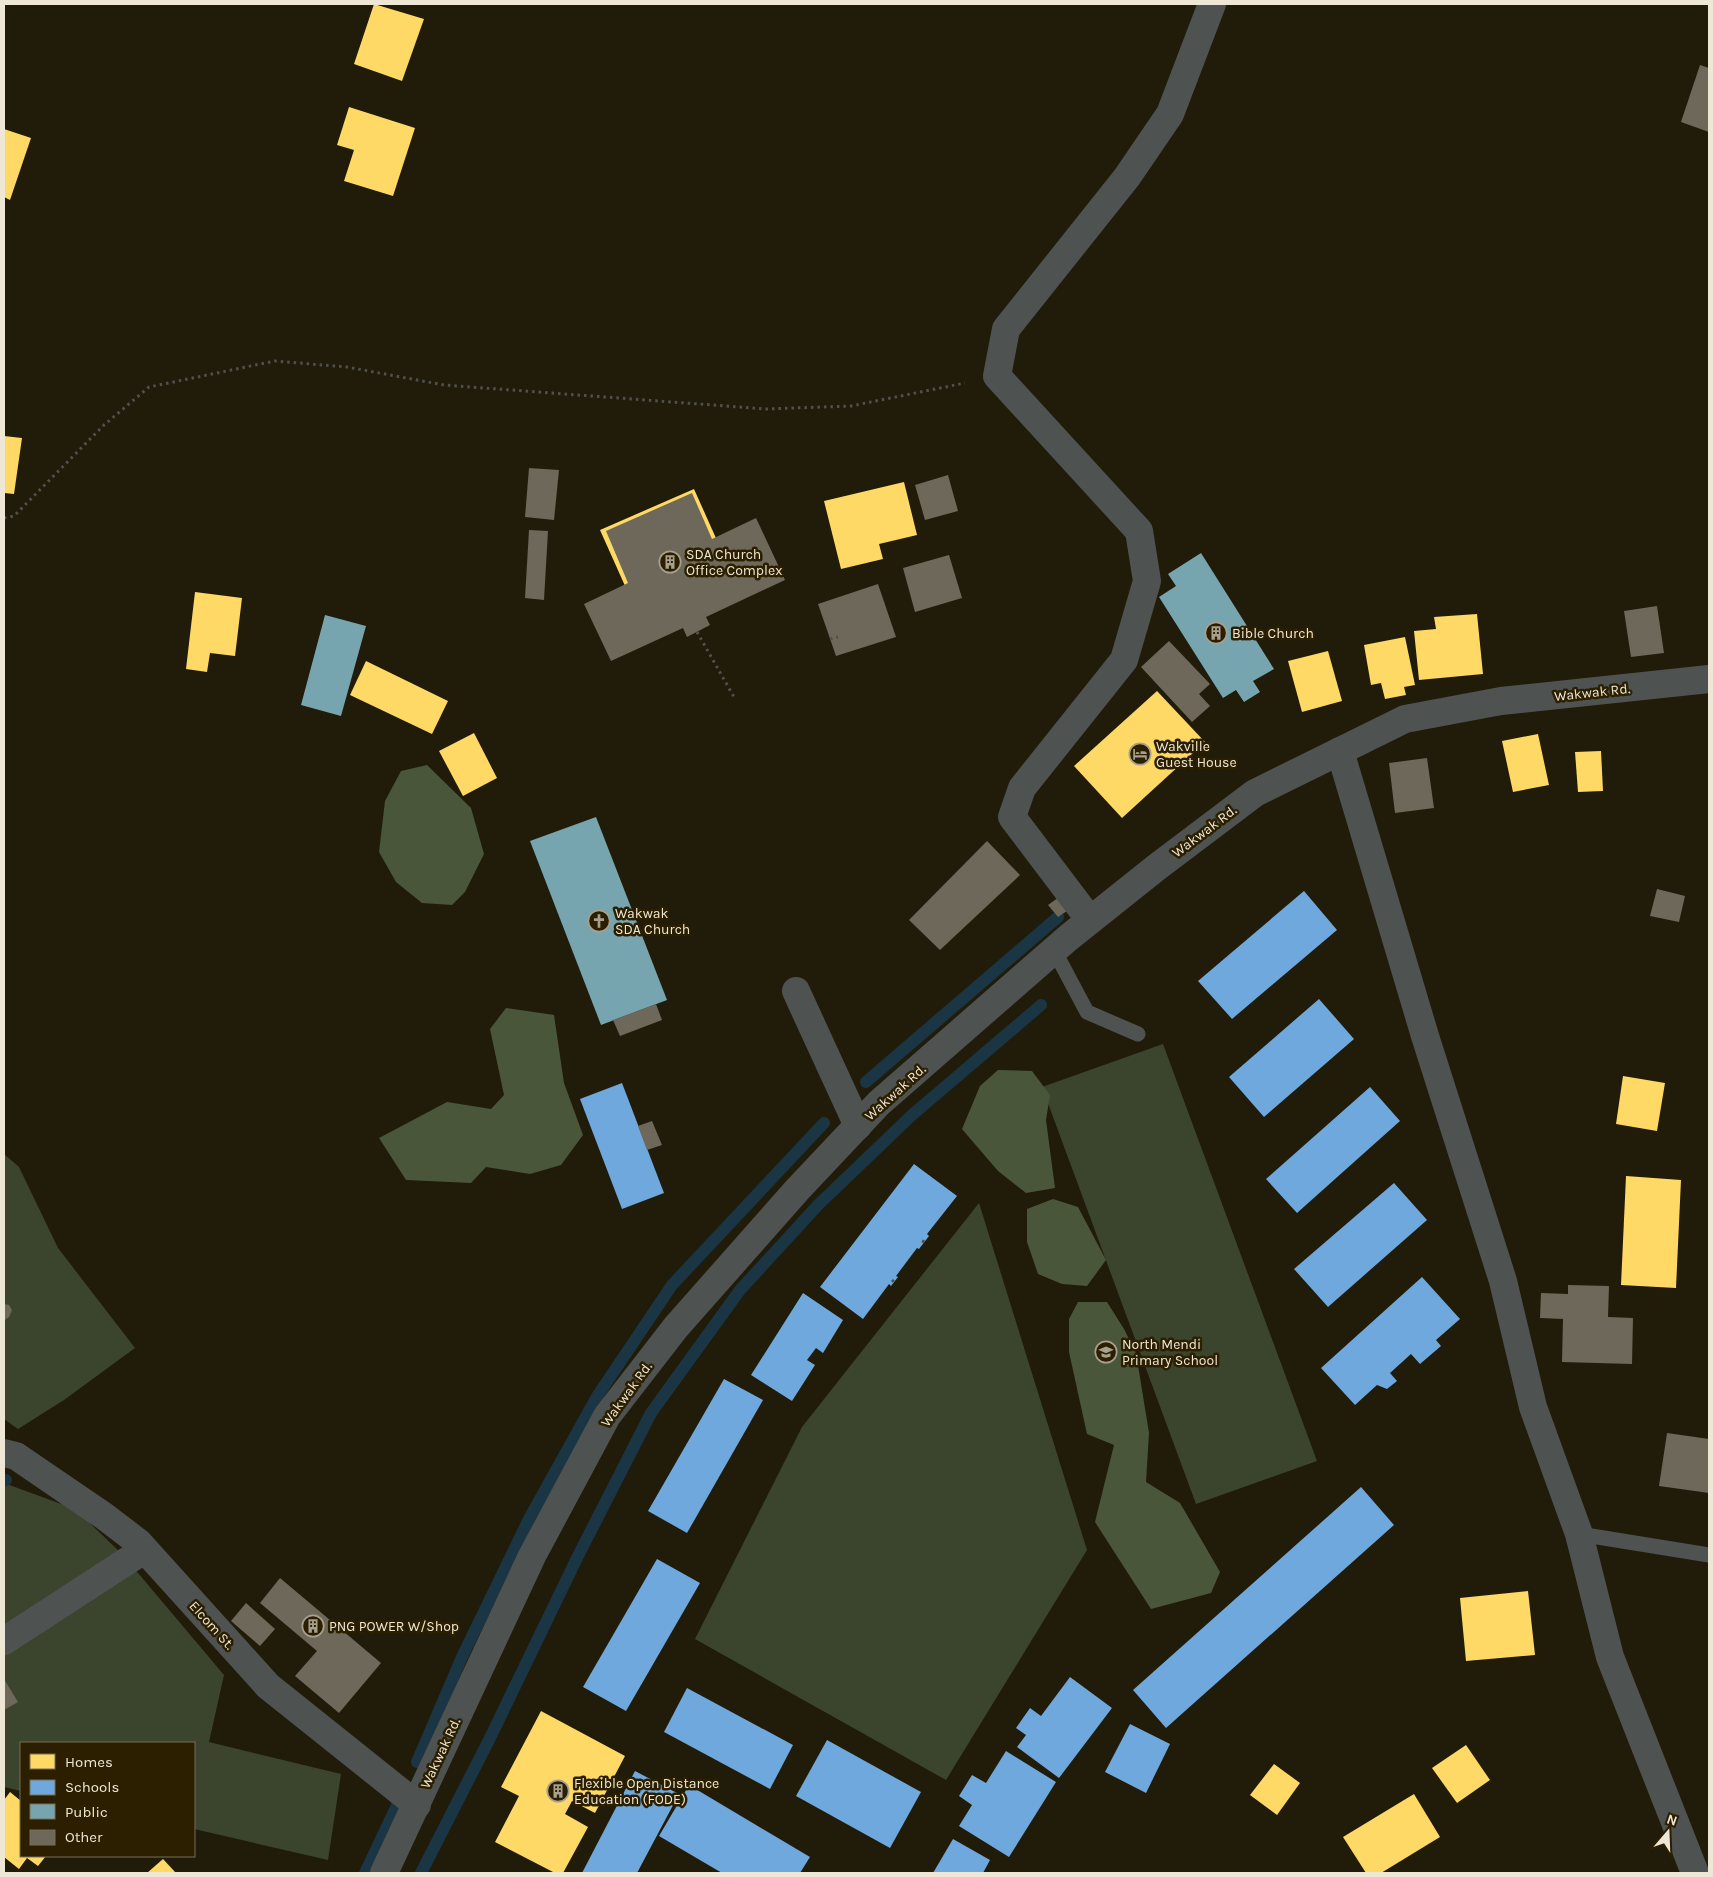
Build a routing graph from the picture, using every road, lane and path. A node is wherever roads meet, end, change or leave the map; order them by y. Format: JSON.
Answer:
{"nodes":[{"id":1,"x":1212,"y":4,"type":"edge"},
{"id":2,"x":997,"y":376,"type":"junction"},
{"id":3,"x":4,"y":518,"type":"edge"},
{"id":4,"x":698,"y":632,"type":"dead end"},
{"id":5,"x":838,"y":637,"type":"dead end"},
{"id":6,"x":830,"y":639,"type":"dead end"},
{"id":7,"x":1709,"y":679,"type":"edge"},
{"id":8,"x":734,"y":697,"type":"dead end"},
{"id":9,"x":1340,"y":751,"type":"junction"},
{"id":10,"x":1090,"y":920,"type":"junction"},
{"id":11,"x":1054,"y":950,"type":"junction"},
{"id":12,"x":796,"y":991,"type":"dead end"},
{"id":13,"x":1138,"y":1034,"type":"dead end"},
{"id":14,"x":858,"y":1126,"type":"junction"},
{"id":15,"x":4,"y":1453,"type":"edge"},
{"id":16,"x":1579,"y":1534,"type":"junction"},
{"id":17,"x":144,"y":1550,"type":"junction"},
{"id":18,"x":1709,"y":1555,"type":"edge"},
{"id":19,"x":4,"y":1641,"type":"edge"},
{"id":20,"x":417,"y":1804,"type":"junction"},
{"id":21,"x":384,"y":1873,"type":"edge"},
{"id":22,"x":1695,"y":1873,"type":"edge"}],
"edges":[{"from":1,"to":2,"type":"street"},
{"from":2,"to":3,"type":"path"},
{"from":2,"to":10,"type":"street"},
{"from":4,"to":8,"type":"path"},
{"from":5,"to":6,"type":"path"},
{"from":7,"to":9,"type":"street","name":"Wakwak Rd."},
{"from":9,"to":10,"type":"street","name":"Wakwak Rd."},
{"from":9,"to":16,"type":"street"},
{"from":10,"to":11,"type":"street","name":"Wakwak Rd."},
{"from":11,"to":13,"type":"lane"},
{"from":11,"to":14,"type":"street","name":"Wakwak Rd."},
{"from":12,"to":14,"type":"street"},
{"from":14,"to":20,"type":"street","name":"Wakwak Rd."},
{"from":15,"to":17,"type":"street","name":"Elcom St."},
{"from":16,"to":18,"type":"lane"},
{"from":16,"to":22,"type":"street"},
{"from":17,"to":19,"type":"street"},
{"from":17,"to":20,"type":"street","name":"Elcom St."},
{"from":20,"to":21,"type":"street","name":"Wakwak Rd."}]}
